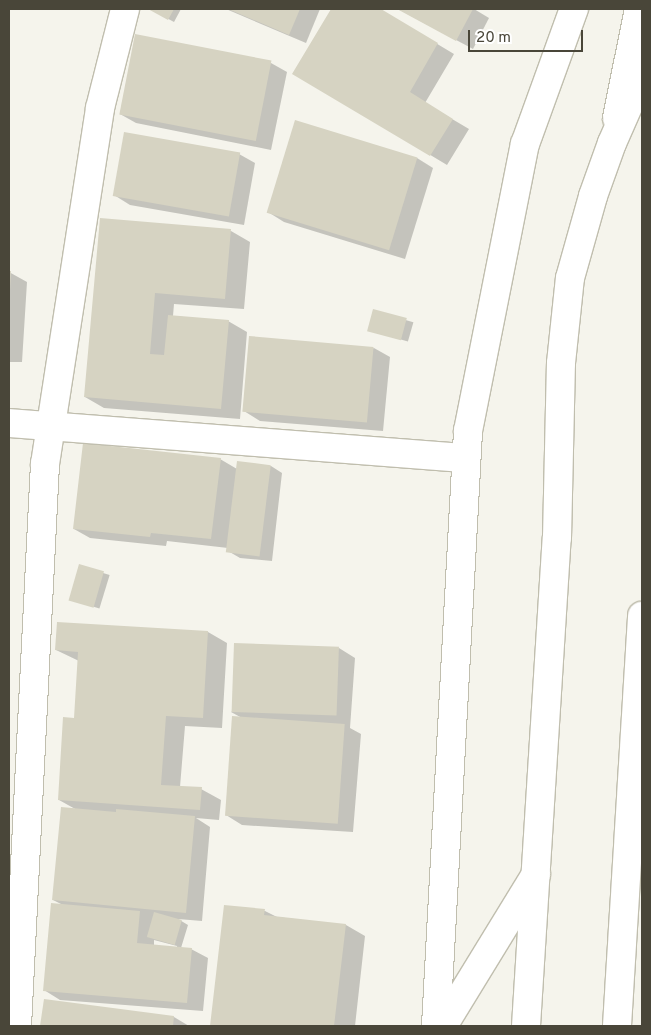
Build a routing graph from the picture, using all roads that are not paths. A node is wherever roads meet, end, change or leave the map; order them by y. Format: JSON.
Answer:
{"nodes":[{"id":1,"x":125,"y":9,"type":"edge"},
{"id":2,"x":574,"y":9,"type":"edge"},
{"id":3,"x":639,"y":9,"type":"edge"},
{"id":4,"x":642,"y":75,"type":"edge"},
{"id":5,"x":612,"y":143,"type":"junction"},
{"id":6,"x":9,"y":423,"type":"edge"},
{"id":7,"x":52,"y":426,"type":"junction"},
{"id":8,"x":466,"y":458,"type":"junction"},
{"id":9,"x":642,"y":616,"type":"edge"},
{"id":10,"x":536,"y":874,"type":"junction"},
{"id":11,"x":17,"y":1026,"type":"edge"},
{"id":12,"x":436,"y":1026,"type":"edge"},
{"id":13,"x":443,"y":1026,"type":"edge"},
{"id":14,"x":526,"y":1026,"type":"edge"},
{"id":15,"x":617,"y":1026,"type":"edge"}],
"edges":[{"from":1,"to":7,"type":"street"},
{"from":2,"to":8,"type":"street"},
{"from":3,"to":5,"type":"street"},
{"from":4,"to":5,"type":"street"},
{"from":5,"to":10,"type":"street"},
{"from":6,"to":7,"type":"street"},
{"from":7,"to":8,"type":"street"},
{"from":7,"to":11,"type":"street"},
{"from":8,"to":12,"type":"street"},
{"from":9,"to":15,"type":"street"},
{"from":10,"to":13,"type":"street"},
{"from":10,"to":14,"type":"street"}]}
